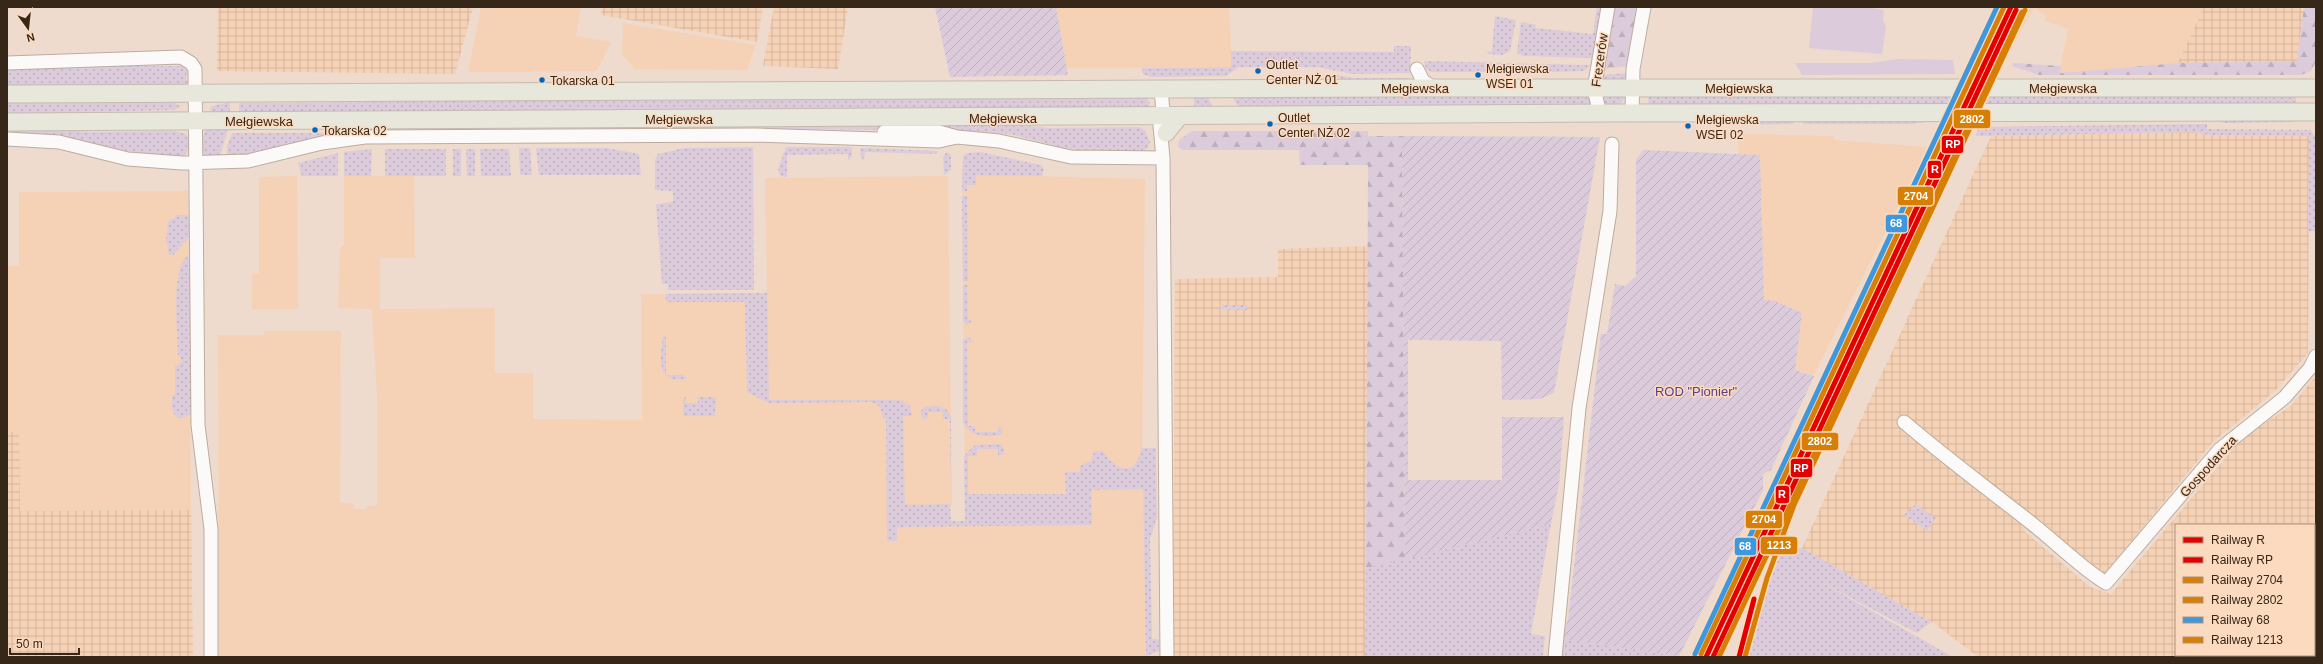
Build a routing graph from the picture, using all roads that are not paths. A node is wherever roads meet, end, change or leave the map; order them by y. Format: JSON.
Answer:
{"nodes":[{"id":1,"x":1608,"y":7,"type":"edge"},
{"id":2,"x":1644,"y":7,"type":"edge"},
{"id":3,"x":7,"y":63,"type":"edge"},
{"id":4,"x":1632,"y":88,"type":"junction"},
{"id":5,"x":2316,"y":88,"type":"edge"},
{"id":6,"x":1161,"y":89,"type":"junction"},
{"id":7,"x":1237,"y":89,"type":"junction"},
{"id":8,"x":1594,"y":89,"type":"junction"},
{"id":9,"x":196,"y":93,"type":"junction"},
{"id":10,"x":7,"y":94,"type":"edge"},
{"id":11,"x":2316,"y":112,"type":"edge"},
{"id":12,"x":1600,"y":114,"type":"junction"},
{"id":13,"x":1632,"y":114,"type":"junction"},
{"id":14,"x":1231,"y":116,"type":"junction"},
{"id":15,"x":196,"y":121,"type":"junction"},
{"id":16,"x":7,"y":122,"type":"edge"},
{"id":17,"x":1164,"y":125,"type":"junction"},
{"id":18,"x":7,"y":139,"type":"edge"},
{"id":19,"x":1612,"y":144,"type":"dead end"},
{"id":20,"x":1163,"y":158,"type":"junction"},
{"id":21,"x":196,"y":163,"type":"junction"},
{"id":22,"x":2316,"y":356,"type":"edge"},
{"id":23,"x":1904,"y":422,"type":"dead end"},
{"id":24,"x":211,"y":657,"type":"edge"},
{"id":25,"x":1167,"y":657,"type":"edge"},
{"id":26,"x":1555,"y":657,"type":"edge"}],
"edges":[{"from":1,"to":8,"type":"street","name":"Frezerów"},
{"from":2,"to":4,"type":"street"},
{"from":3,"to":9,"type":"street"},
{"from":4,"to":5,"type":"main road","name":"Mełgiewska"},
{"from":4,"to":8,"type":"main road","name":"Mełgiewska"},
{"from":4,"to":13,"type":"street"},
{"from":6,"to":7,"type":"main road","name":"Mełgiewska"},
{"from":6,"to":9,"type":"main road","name":"Mełgiewska"},
{"from":6,"to":17,"type":"street"},
{"from":7,"to":8,"type":"main road","name":"Mełgiewska"},
{"from":7,"to":14,"type":"main road"},
{"from":8,"to":12,"type":"street","name":"Frezerów"},
{"from":9,"to":10,"type":"main road","name":"Mełgiewska"},
{"from":9,"to":15,"type":"street"},
{"from":11,"to":13,"type":"main road","name":"Mełgiewska"},
{"from":12,"to":13,"type":"main road","name":"Mełgiewska"},
{"from":12,"to":14,"type":"main road","name":"Mełgiewska"},
{"from":14,"to":17,"type":"main road","name":"Mełgiewska"},
{"from":15,"to":16,"type":"main road","name":"Mełgiewska"},
{"from":15,"to":17,"type":"main road","name":"Mełgiewska"},
{"from":15,"to":21,"type":"street"},
{"from":17,"to":20,"type":"street"},
{"from":18,"to":21,"type":"street","name":"Mełgiewska"},
{"from":19,"to":26,"type":"street"},
{"from":20,"to":21,"type":"street","name":"Mełgiewska"},
{"from":20,"to":25,"type":"street"},
{"from":21,"to":24,"type":"street"},
{"from":22,"to":23,"type":"street","name":"Gospodarcza"}]}
